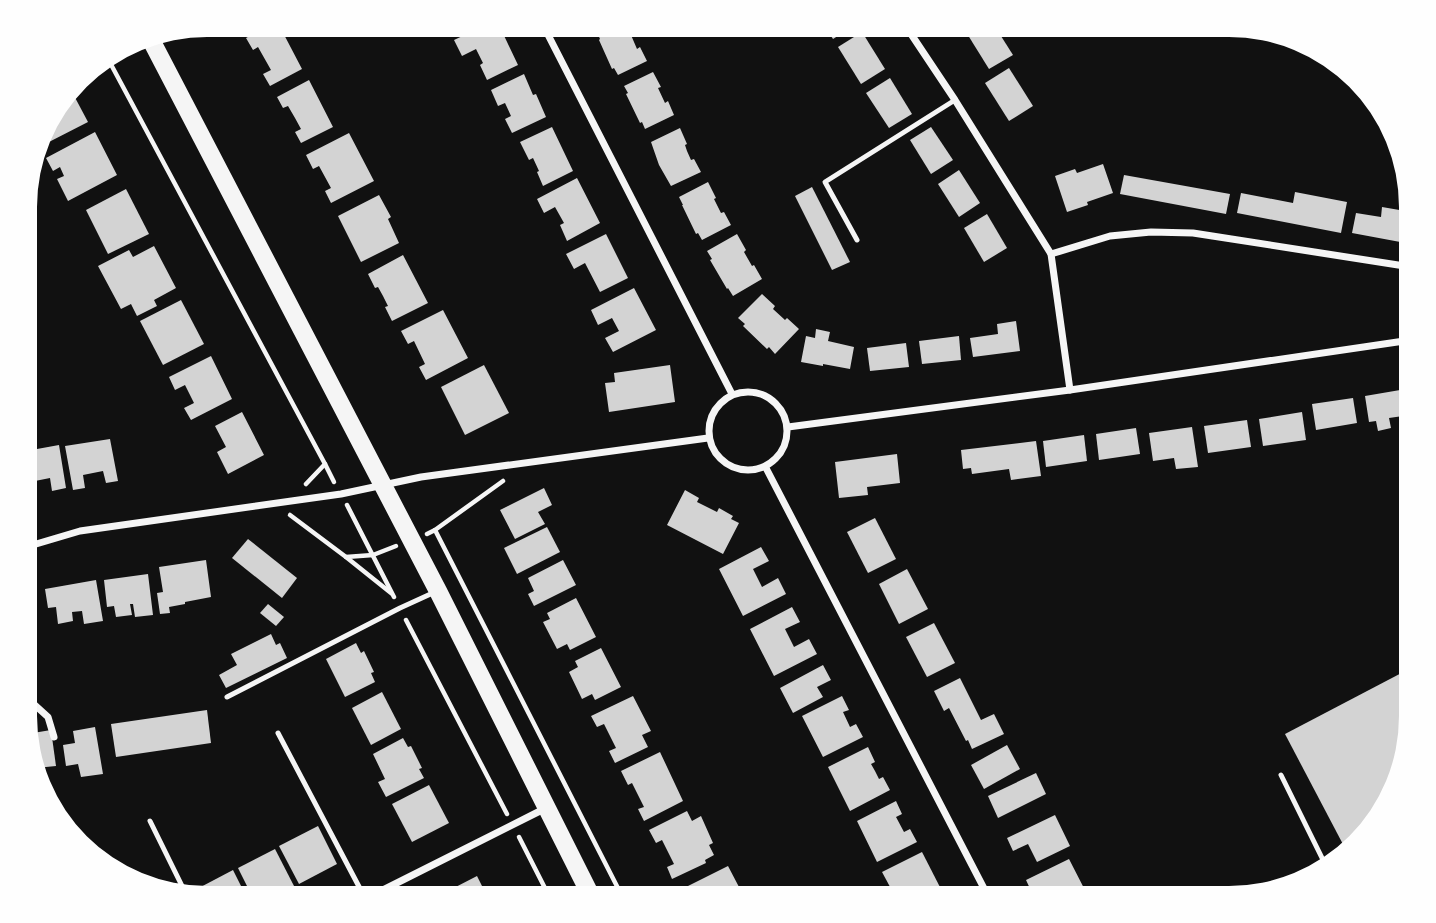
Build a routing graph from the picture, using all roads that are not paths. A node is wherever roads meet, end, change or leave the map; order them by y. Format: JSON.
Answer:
{"nodes":[{"id":1,"x":550,"y":37,"type":"edge"},
{"id":2,"x":914,"y":37,"type":"edge"},
{"id":3,"x":154,"y":45,"type":"edge"},
{"id":4,"x":955,"y":100,"type":"junction"},
{"id":5,"x":857,"y":240,"type":"dead end"},
{"id":6,"x":1051,"y":254,"type":"junction"},
{"id":7,"x":1399,"y":265,"type":"edge"},
{"id":8,"x":1399,"y":342,"type":"edge"},
{"id":9,"x":1070,"y":390,"type":"junction"},
{"id":10,"x":732,"y":394,"type":"junction"},
{"id":11,"x":788,"y":427,"type":"junction"},
{"id":12,"x":708,"y":438,"type":"junction"},
{"id":13,"x":766,"y":468,"type":"junction"},
{"id":14,"x":383,"y":485,"type":"junction"},
{"id":15,"x":37,"y":544,"type":"edge"},
{"id":16,"x":438,"y":591,"type":"junction"},
{"id":17,"x":227,"y":697,"type":"dead end"},
{"id":18,"x":37,"y":707,"type":"edge"},
{"id":19,"x":278,"y":733,"type":"dead end"},
{"id":20,"x":54,"y":737,"type":"dead end"},
{"id":21,"x":1281,"y":775,"type":"dead end"},
{"id":22,"x":546,"y":808,"type":"junction"},
{"id":23,"x":150,"y":821,"type":"dead end"},
{"id":24,"x":1322,"y":859,"type":"edge"},
{"id":25,"x":181,"y":884,"type":"edge"},
{"id":26,"x":360,"y":886,"type":"edge"},
{"id":27,"x":390,"y":886,"type":"edge"},
{"id":28,"x":586,"y":886,"type":"edge"},
{"id":29,"x":983,"y":886,"type":"edge"}],
"edges":[{"from":1,"to":10,"type":"street"},
{"from":2,"to":4,"type":"street"},
{"from":3,"to":14,"type":"main road"},
{"from":4,"to":5,"type":"lane"},
{"from":4,"to":6,"type":"street"},
{"from":6,"to":7,"type":"street"},
{"from":6,"to":9,"type":"street"},
{"from":8,"to":9,"type":"street"},
{"from":9,"to":11,"type":"street"},
{"from":10,"to":11,"type":"street"},
{"from":10,"to":12,"type":"street"},
{"from":11,"to":13,"type":"street"},
{"from":12,"to":13,"type":"street"},
{"from":12,"to":14,"type":"street"},
{"from":13,"to":29,"type":"street"},
{"from":14,"to":15,"type":"street"},
{"from":14,"to":16,"type":"main road"},
{"from":16,"to":17,"type":"lane"},
{"from":16,"to":22,"type":"main road"},
{"from":18,"to":20,"type":"street"},
{"from":19,"to":26,"type":"lane"},
{"from":21,"to":24,"type":"lane"},
{"from":22,"to":27,"type":"street"},
{"from":22,"to":28,"type":"main road"},
{"from":23,"to":25,"type":"lane"}]}
